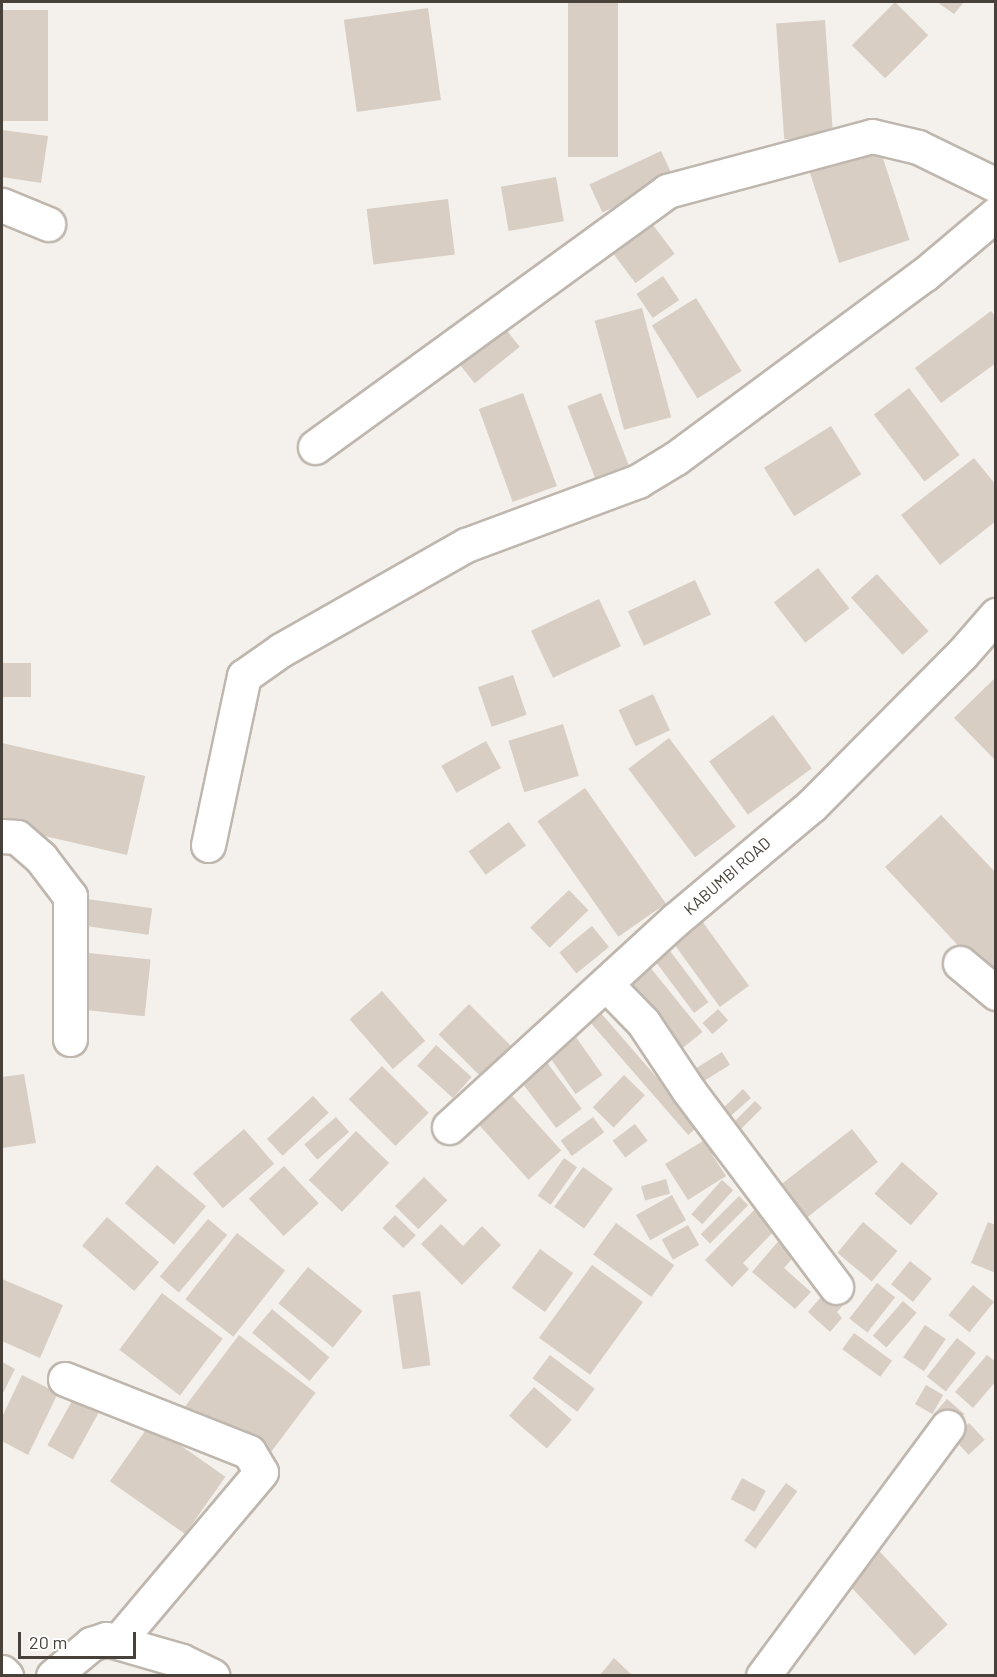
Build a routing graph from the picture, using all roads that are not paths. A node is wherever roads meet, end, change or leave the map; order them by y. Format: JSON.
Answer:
{"nodes":[{"id":1,"x":996,"y":185,"type":"edge"},
{"id":2,"x":2,"y":205,"type":"edge"},
{"id":3,"x":996,"y":214,"type":"edge"},
{"id":4,"x":48,"y":224,"type":"dead end"},
{"id":5,"x":315,"y":447,"type":"dead end"},
{"id":6,"x":996,"y":615,"type":"edge"},
{"id":7,"x":2,"y":836,"type":"edge"},
{"id":8,"x":208,"y":845,"type":"dead end"},
{"id":9,"x":960,"y":963,"type":"dead end"},
{"id":10,"x":606,"y":984,"type":"junction"},
{"id":11,"x":996,"y":993,"type":"edge"},
{"id":12,"x":70,"y":1040,"type":"dead end"},
{"id":13,"x":449,"y":1127,"type":"dead end"},
{"id":14,"x":836,"y":1287,"type":"dead end"},
{"id":15,"x":65,"y":1378,"type":"dead end"},
{"id":16,"x":947,"y":1427,"type":"dead end"},
{"id":17,"x":118,"y":1641,"type":"junction"},
{"id":18,"x":2,"y":1672,"type":"edge"},
{"id":19,"x":6,"y":1676,"type":"edge"},
{"id":20,"x":53,"y":1676,"type":"edge"},
{"id":21,"x":213,"y":1676,"type":"edge"},
{"id":22,"x":763,"y":1676,"type":"edge"}],
"edges":[{"from":1,"to":5,"type":"street"},
{"from":2,"to":4,"type":"street"},
{"from":3,"to":8,"type":"street"},
{"from":6,"to":10,"type":"street","name":"KABUMBI ROAD"},
{"from":7,"to":12,"type":"street"},
{"from":9,"to":11,"type":"street"},
{"from":10,"to":13,"type":"street","name":"KABUMBI ROAD"},
{"from":10,"to":14,"type":"street"},
{"from":15,"to":17,"type":"street"},
{"from":16,"to":22,"type":"street"},
{"from":17,"to":20,"type":"street"},
{"from":17,"to":21,"type":"street"},
{"from":18,"to":19,"type":"street"}]}
